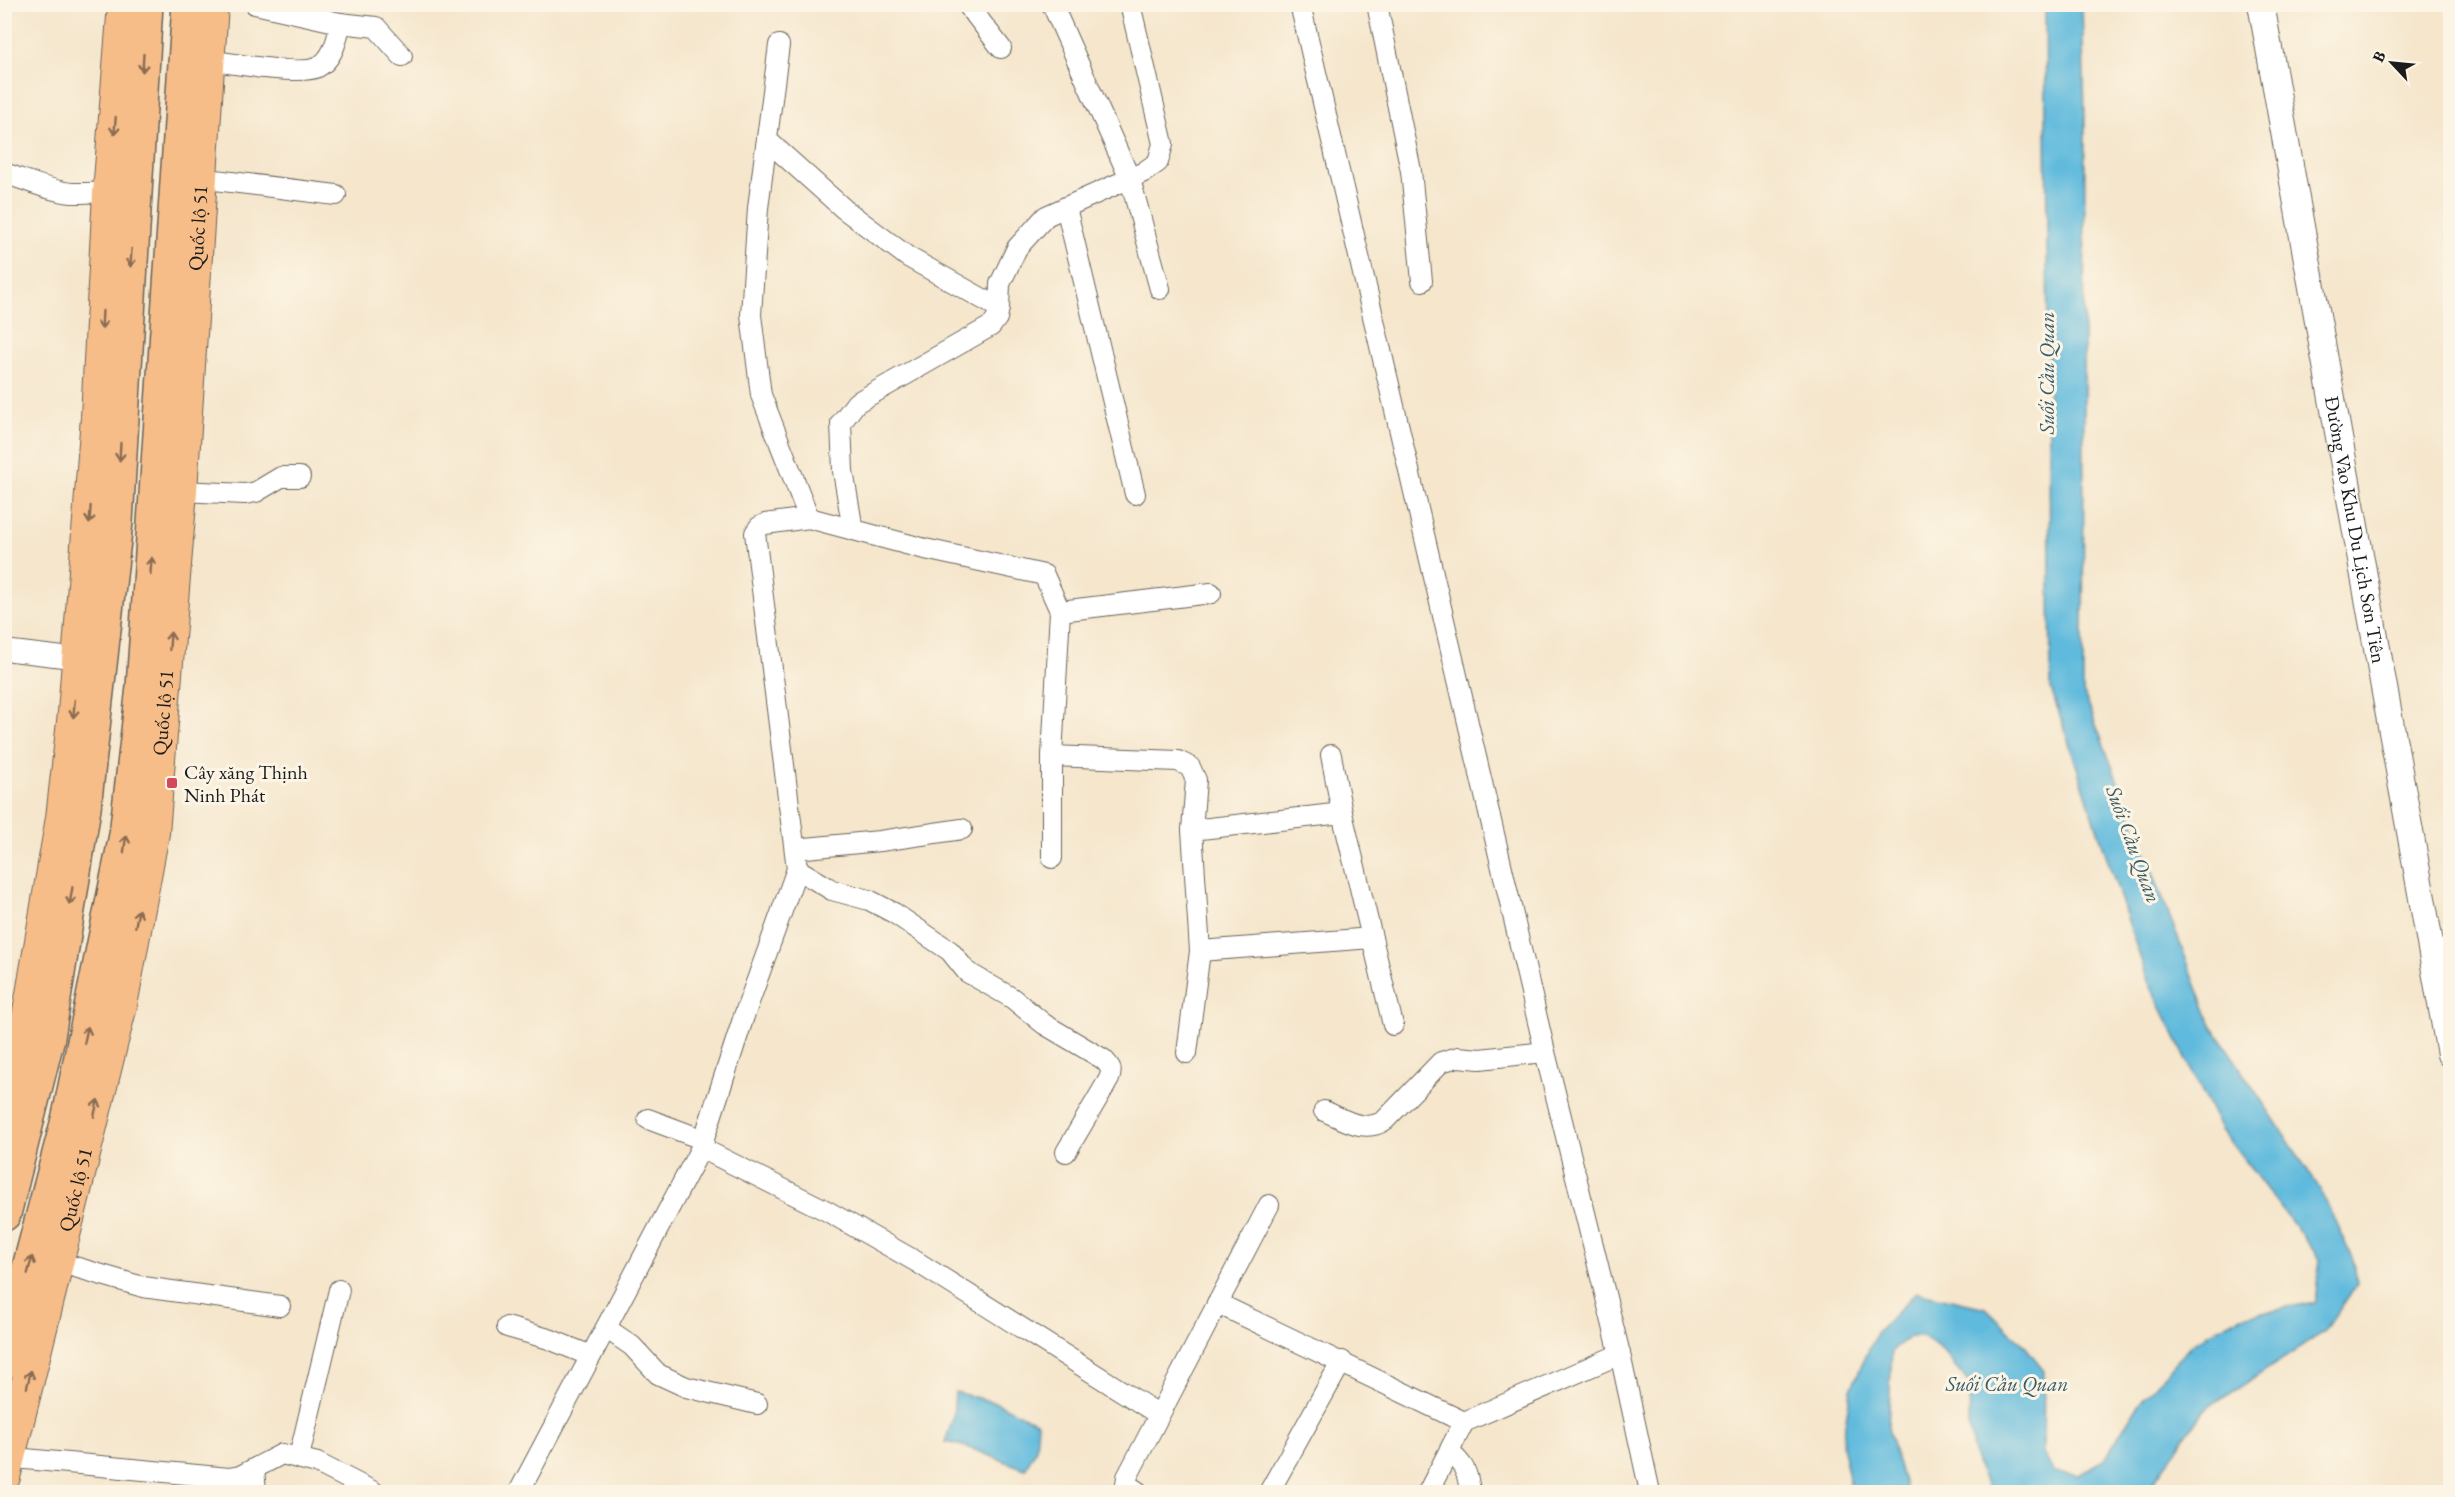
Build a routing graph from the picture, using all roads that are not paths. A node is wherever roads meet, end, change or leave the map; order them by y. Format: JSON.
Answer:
{"nodes":[{"id":1,"x":124,"y":4,"type":"edge"},
{"id":2,"x":146,"y":4,"type":"edge"},
{"id":3,"x":189,"y":4,"type":"edge"},
{"id":4,"x":212,"y":4,"type":"edge"},
{"id":5,"x":255,"y":4,"type":"edge"},
{"id":6,"x":967,"y":4,"type":"edge"},
{"id":7,"x":1052,"y":4,"type":"edge"},
{"id":8,"x":1130,"y":4,"type":"edge"},
{"id":9,"x":1300,"y":4,"type":"edge"},
{"id":10,"x":1377,"y":4,"type":"edge"},
{"id":11,"x":2261,"y":4,"type":"edge"},
{"id":12,"x":340,"y":23,"type":"junction"},
{"id":13,"x":780,"y":45,"type":"dead end"},
{"id":14,"x":1001,"y":48,"type":"dead end"},
{"id":15,"x":402,"y":56,"type":"dead end"},
{"id":16,"x":207,"y":60,"type":"junction"},
{"id":17,"x":768,"y":141,"type":"junction"},
{"id":18,"x":4,"y":173,"type":"edge"},
{"id":19,"x":187,"y":176,"type":"junction"},
{"id":20,"x":1130,"y":178,"type":"junction"},
{"id":21,"x":336,"y":195,"type":"dead end"},
{"id":22,"x":121,"y":203,"type":"junction"},
{"id":23,"x":1066,"y":207,"type":"junction"},
{"id":24,"x":1422,"y":281,"type":"dead end"},
{"id":25,"x":1160,"y":288,"type":"dead end"},
{"id":26,"x":999,"y":308,"type":"junction"},
{"id":27,"x":300,"y":477,"type":"dead end"},
{"id":28,"x":181,"y":491,"type":"junction"},
{"id":29,"x":1136,"y":494,"type":"dead end"},
{"id":30,"x":809,"y":519,"type":"junction"},
{"id":31,"x":853,"y":530,"type":"junction"},
{"id":32,"x":1210,"y":594,"type":"dead end"},
{"id":33,"x":1060,"y":611,"type":"junction"},
{"id":34,"x":4,"y":650,"type":"edge"},
{"id":35,"x":89,"y":660,"type":"junction"},
{"id":36,"x":1331,"y":754,"type":"dead end"},
{"id":37,"x":1052,"y":756,"type":"junction"},
{"id":38,"x":1342,"y":813,"type":"junction"},
{"id":39,"x":962,"y":829,"type":"dead end"},
{"id":40,"x":1192,"y":830,"type":"junction"},
{"id":41,"x":795,"y":849,"type":"junction"},
{"id":42,"x":1052,"y":858,"type":"dead end"},
{"id":43,"x":797,"y":869,"type":"junction"},
{"id":44,"x":1372,"y":938,"type":"junction"},
{"id":45,"x":1200,"y":951,"type":"junction"},
{"id":46,"x":2446,"y":1003,"type":"edge"},
{"id":47,"x":1393,"y":1025,"type":"dead end"},
{"id":48,"x":26,"y":1035,"type":"edge"},
{"id":49,"x":1545,"y":1052,"type":"junction"},
{"id":50,"x":1187,"y":1053,"type":"dead end"},
{"id":51,"x":2451,"y":1054,"type":"edge"},
{"id":52,"x":1324,"y":1111,"type":"dead end"},
{"id":53,"x":4,"y":1118,"type":"edge"},
{"id":54,"x":648,"y":1119,"type":"dead end"},
{"id":55,"x":703,"y":1144,"type":"junction"},
{"id":56,"x":1066,"y":1152,"type":"dead end"},
{"id":57,"x":65,"y":1182,"type":"junction"},
{"id":58,"x":1269,"y":1205,"type":"dead end"},
{"id":59,"x":4,"y":1214,"type":"edge"},
{"id":60,"x":58,"y":1262,"type":"junction"},
{"id":61,"x":339,"y":1290,"type":"dead end"},
{"id":62,"x":1218,"y":1303,"type":"junction"},
{"id":63,"x":280,"y":1306,"type":"dead end"},
{"id":64,"x":507,"y":1327,"type":"dead end"},
{"id":65,"x":606,"y":1328,"type":"junction"},
{"id":66,"x":1620,"y":1354,"type":"junction"},
{"id":67,"x":591,"y":1356,"type":"junction"},
{"id":68,"x":1342,"y":1361,"type":"junction"},
{"id":69,"x":4,"y":1362,"type":"edge"},
{"id":70,"x":757,"y":1404,"type":"dead end"},
{"id":71,"x":1158,"y":1414,"type":"junction"},
{"id":72,"x":1464,"y":1422,"type":"junction"},
{"id":73,"x":1449,"y":1452,"type":"junction"},
{"id":74,"x":299,"y":1457,"type":"junction"},
{"id":75,"x":6,"y":1464,"type":"edge"},
{"id":76,"x":254,"y":1469,"type":"junction"},
{"id":77,"x":256,"y":1492,"type":"edge"},
{"id":78,"x":374,"y":1492,"type":"edge"},
{"id":79,"x":519,"y":1492,"type":"edge"},
{"id":80,"x":1138,"y":1492,"type":"edge"},
{"id":81,"x":1269,"y":1492,"type":"edge"},
{"id":82,"x":1428,"y":1492,"type":"edge"},
{"id":83,"x":1470,"y":1492,"type":"edge"},
{"id":84,"x":1650,"y":1492,"type":"edge"}],
"edges":[{"from":1,"to":22,"type":"main road","one_way":true},
{"from":2,"to":22,"type":"highway","one_way":true},
{"from":3,"to":19,"type":"highway","name":"Quốc lộ 51"},
{"from":4,"to":16,"type":"main road","name":"Quốc lộ 51"},
{"from":5,"to":12,"type":"street"},
{"from":6,"to":14,"type":"street"},
{"from":7,"to":20,"type":"street"},
{"from":8,"to":20,"type":"street"},
{"from":9,"to":49,"type":"street"},
{"from":10,"to":24,"type":"street"},
{"from":11,"to":46,"type":"street","name":"Đường Vào Khu Du Lịch Sơn Tiên"},
{"from":12,"to":15,"type":"street"},
{"from":12,"to":16,"type":"street"},
{"from":13,"to":17,"type":"street"},
{"from":16,"to":19,"type":"main road","name":"Quốc lộ 51"},
{"from":17,"to":26,"type":"street"},
{"from":17,"to":30,"type":"street"},
{"from":18,"to":22,"type":"street"},
{"from":19,"to":21,"type":"street"},
{"from":19,"to":28,"type":"main road","name":"Quốc lộ 51"},
{"from":57,"to":19,"type":"highway","name":"Quốc lộ 51","one_way":true},
{"from":20,"to":23,"type":"street"},
{"from":20,"to":25,"type":"street"},
{"from":22,"to":35,"type":"highway","one_way":true},
{"from":23,"to":26,"type":"street"},
{"from":23,"to":29,"type":"street"},
{"from":26,"to":31,"type":"street"},
{"from":27,"to":28,"type":"street"},
{"from":57,"to":28,"type":"main road","name":"Quốc lộ 51","one_way":true},
{"from":30,"to":31,"type":"street"},
{"from":30,"to":41,"type":"street"},
{"from":31,"to":33,"type":"street"},
{"from":32,"to":33,"type":"street"},
{"from":33,"to":37,"type":"street"},
{"from":34,"to":35,"type":"street"},
{"from":35,"to":48,"type":"highway","one_way":true},
{"from":36,"to":38,"type":"street"},
{"from":37,"to":40,"type":"street"},
{"from":37,"to":42,"type":"street"},
{"from":38,"to":40,"type":"street"},
{"from":38,"to":44,"type":"street"},
{"from":39,"to":41,"type":"street"},
{"from":40,"to":45,"type":"street"},
{"from":41,"to":43,"type":"street"},
{"from":43,"to":55,"type":"street"},
{"from":43,"to":56,"type":"street"},
{"from":44,"to":45,"type":"street"},
{"from":44,"to":47,"type":"street"},
{"from":45,"to":50,"type":"street"},
{"from":46,"to":51,"type":"street","name":"Đường Vào Khu Du Lịch Sơn Tiên"},
{"from":48,"to":53,"type":"main road"},
{"from":48,"to":59,"type":"highway"},
{"from":49,"to":52,"type":"street"},
{"from":49,"to":66,"type":"street"},
{"from":54,"to":55,"type":"street"},
{"from":55,"to":65,"type":"street"},
{"from":55,"to":71,"type":"street"},
{"from":57,"to":60,"type":"main road","name":"Quốc lộ 51"},
{"from":69,"to":57,"type":"highway","name":"Quốc lộ 51","one_way":true},
{"from":58,"to":62,"type":"street"},
{"from":60,"to":63,"type":"street"},
{"from":75,"to":60,"type":"main road","name":"Quốc lộ 51","one_way":true},
{"from":61,"to":74,"type":"street"},
{"from":62,"to":68,"type":"street"},
{"from":62,"to":71,"type":"street"},
{"from":64,"to":67,"type":"street"},
{"from":65,"to":67,"type":"street"},
{"from":65,"to":70,"type":"street"},
{"from":66,"to":72,"type":"street"},
{"from":66,"to":84,"type":"street"},
{"from":67,"to":79,"type":"street"},
{"from":68,"to":72,"type":"street"},
{"from":68,"to":81,"type":"street"},
{"from":71,"to":80,"type":"street"},
{"from":72,"to":73,"type":"street"},
{"from":73,"to":82,"type":"street"},
{"from":73,"to":83,"type":"street"},
{"from":74,"to":76,"type":"street"},
{"from":74,"to":78,"type":"street"},
{"from":75,"to":76,"type":"street"},
{"from":76,"to":77,"type":"street"}]}
